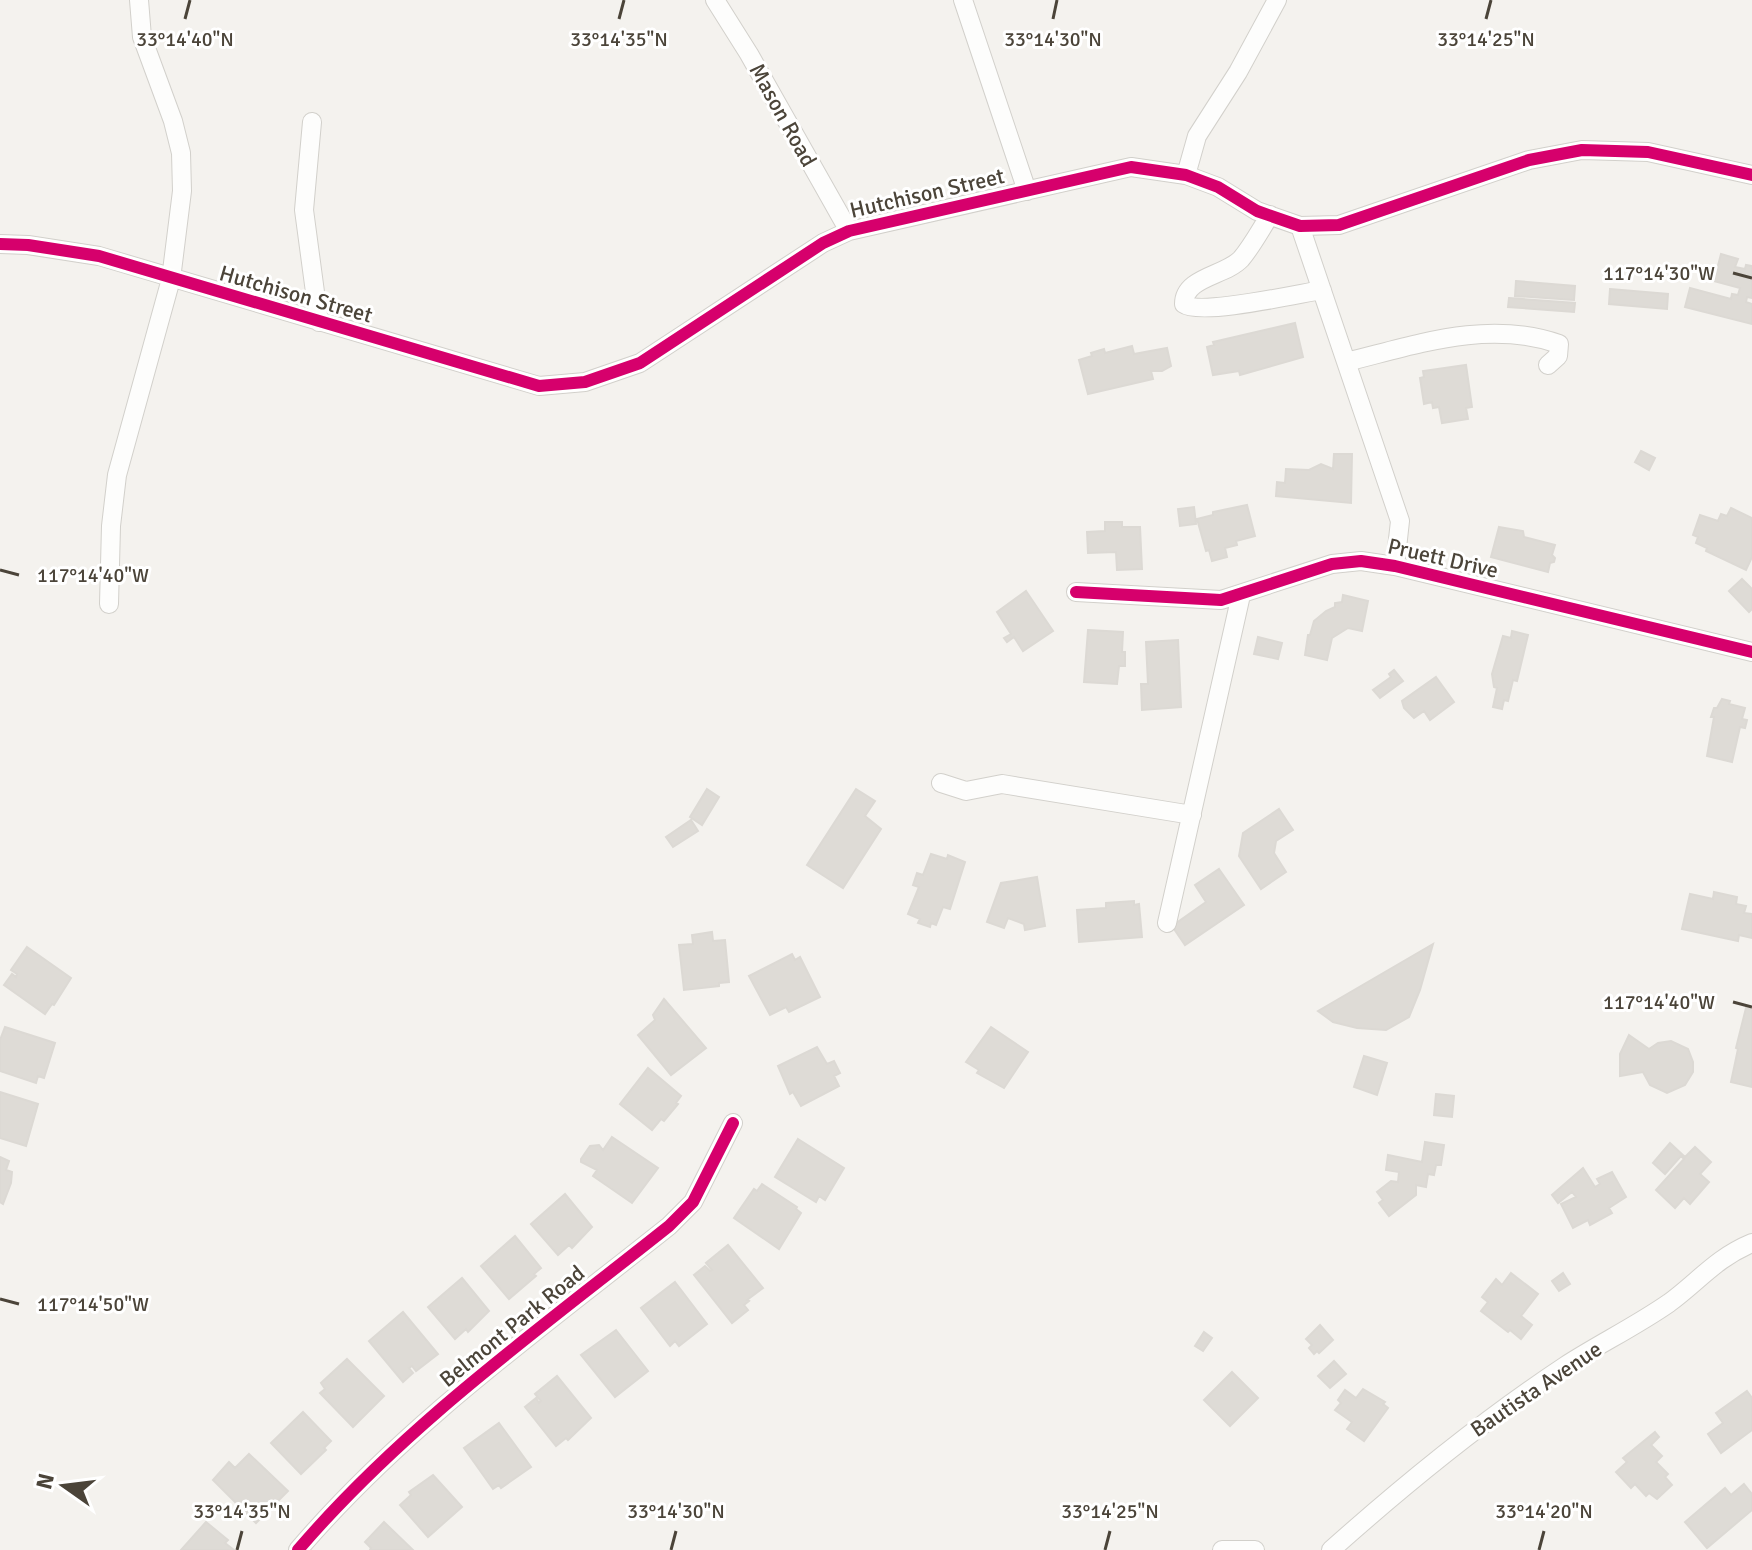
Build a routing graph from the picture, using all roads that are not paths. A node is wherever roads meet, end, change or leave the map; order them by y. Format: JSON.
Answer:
{"nodes":[{"id":1,"x":139,"y":0,"type":"edge"},
{"id":2,"x":715,"y":0,"type":"edge"},
{"id":3,"x":963,"y":0,"type":"edge"},
{"id":4,"x":1277,"y":0,"type":"edge"},
{"id":5,"x":312,"y":122,"type":"dead end"},
{"id":6,"x":1186,"y":175,"type":"junction"},
{"id":7,"x":1752,"y":175,"type":"edge"},
{"id":8,"x":1027,"y":191,"type":"junction"},
{"id":9,"x":1270,"y":215,"type":"junction"},
{"id":10,"x":1300,"y":226,"type":"junction"},
{"id":11,"x":849,"y":231,"type":"junction"},
{"id":12,"x":0,"y":244,"type":"edge"},
{"id":13,"x":171,"y":279,"type":"junction"},
{"id":14,"x":1322,"y":290,"type":"junction"},
{"id":15,"x":319,"y":322,"type":"junction"},
{"id":16,"x":1346,"y":362,"type":"junction"},
{"id":17,"x":1548,"y":365,"type":"dead end"},
{"id":18,"x":1395,"y":566,"type":"junction"},
{"id":19,"x":1076,"y":592,"type":"dead end"},
{"id":20,"x":1241,"y":595,"type":"junction"},
{"id":21,"x":109,"y":604,"type":"dead end"},
{"id":22,"x":1752,"y":652,"type":"edge"},
{"id":23,"x":941,"y":783,"type":"dead end"},
{"id":24,"x":1192,"y":815,"type":"junction"},
{"id":25,"x":1167,"y":923,"type":"dead end"},
{"id":26,"x":733,"y":1123,"type":"dead end"},
{"id":27,"x":1752,"y":1243,"type":"edge"},
{"id":28,"x":298,"y":1550,"type":"edge"},
{"id":29,"x":1222,"y":1550,"type":"edge"},
{"id":30,"x":1255,"y":1550,"type":"edge"},
{"id":31,"x":1331,"y":1550,"type":"edge"}],
"edges":[{"from":1,"to":13,"type":"street"},
{"from":2,"to":11,"type":"street","name":"Mason Road"},
{"from":3,"to":8,"type":"street"},
{"from":4,"to":6,"type":"street"},
{"from":5,"to":15,"type":"street"},
{"from":6,"to":8,"type":"street","name":"Hutchison Street"},
{"from":6,"to":9,"type":"street","name":"Hutchison Street"},
{"from":7,"to":10,"type":"street","name":"Hutchison Street"},
{"from":8,"to":11,"type":"street","name":"Hutchison Street"},
{"from":9,"to":10,"type":"street","name":"Hutchison Street"},
{"from":9,"to":14,"type":"street"},
{"from":10,"to":14,"type":"street"},
{"from":11,"to":15,"type":"street","name":"Hutchison Street"},
{"from":12,"to":13,"type":"street","name":"Hutchison Street"},
{"from":13,"to":15,"type":"street","name":"Hutchison Street"},
{"from":13,"to":21,"type":"street"},
{"from":14,"to":16,"type":"street"},
{"from":16,"to":17,"type":"street"},
{"from":16,"to":18,"type":"street"},
{"from":18,"to":20,"type":"street","name":"Pruett Drive"},
{"from":18,"to":22,"type":"street","name":"Pruett Drive"},
{"from":19,"to":20,"type":"street","name":"Pruett Drive"},
{"from":20,"to":24,"type":"street"},
{"from":23,"to":24,"type":"street"},
{"from":24,"to":25,"type":"street"},
{"from":26,"to":28,"type":"street","name":"Belmont Park Road"},
{"from":27,"to":31,"type":"street","name":"Bautista Avenue"},
{"from":29,"to":30,"type":"street"}]}
